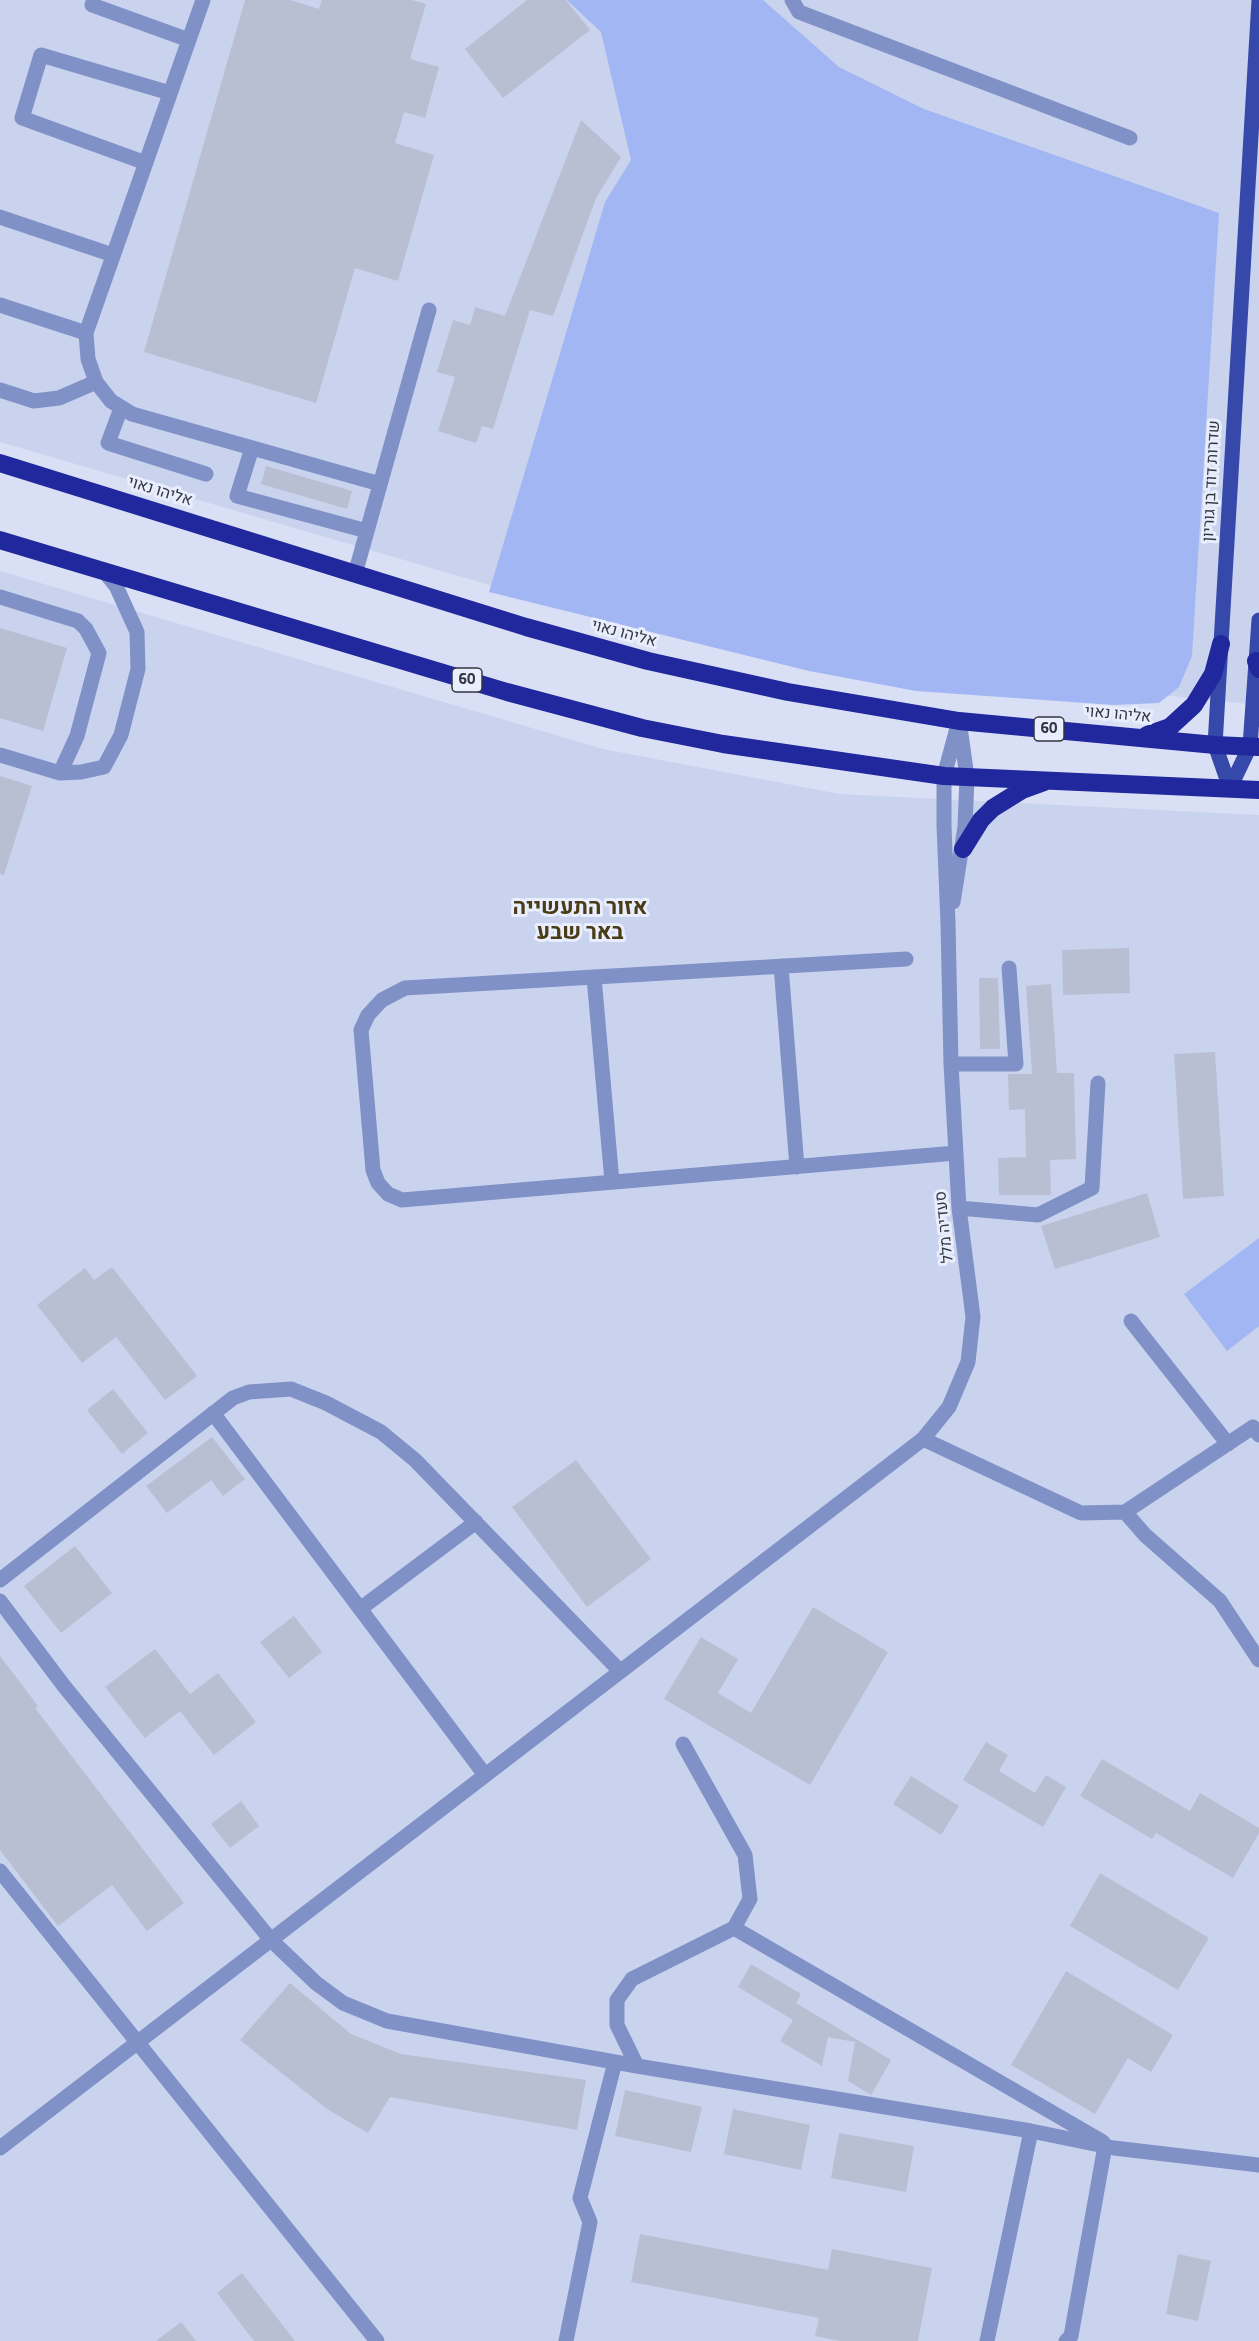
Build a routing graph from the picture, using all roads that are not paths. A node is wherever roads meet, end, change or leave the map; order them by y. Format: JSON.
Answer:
{"nodes":[{"id":1,"x":94,"y":0,"type":"edge"},
{"id":2,"x":203,"y":0,"type":"edge"},
{"id":3,"x":792,"y":0,"type":"edge"},
{"id":4,"x":1259,"y":0,"type":"edge"},
{"id":5,"x":189,"y":40,"type":"junction"},
{"id":6,"x":1256,"y":80,"type":"edge"},
{"id":7,"x":170,"y":93,"type":"junction"},
{"id":8,"x":1130,"y":138,"type":"dead end"},
{"id":9,"x":146,"y":163,"type":"junction"},
{"id":10,"x":0,"y":217,"type":"edge"},
{"id":11,"x":113,"y":255,"type":"junction"},
{"id":12,"x":0,"y":305,"type":"edge"},
{"id":13,"x":429,"y":310,"type":"dead end"},
{"id":14,"x":86,"y":333,"type":"junction"},
{"id":15,"x":96,"y":382,"type":"junction"},
{"id":16,"x":0,"y":390,"type":"edge"},
{"id":17,"x":122,"y":408,"type":"junction"},
{"id":18,"x":252,"y":448,"type":"junction"},
{"id":19,"x":0,"y":463,"type":"edge"},
{"id":20,"x":206,"y":474,"type":"dead end"},
{"id":21,"x":380,"y":484,"type":"junction"},
{"id":22,"x":367,"y":531,"type":"junction"},
{"id":23,"x":0,"y":540,"type":"edge"},
{"id":24,"x":104,"y":571,"type":"junction"},
{"id":25,"x":355,"y":574,"type":"junction"},
{"id":26,"x":0,"y":597,"type":"edge"},
{"id":27,"x":1259,"y":620,"type":"edge"},
{"id":28,"x":1221,"y":644,"type":"junction"},
{"id":29,"x":1258,"y":665,"type":"edge"},
{"id":30,"x":959,"y":721,"type":"junction"},
{"id":31,"x":1139,"y":737,"type":"junction"},
{"id":32,"x":1215,"y":745,"type":"junction"},
{"id":33,"x":1255,"y":746,"type":"edge"},
{"id":34,"x":0,"y":755,"type":"edge"},
{"id":35,"x":60,"y":773,"type":"junction"},
{"id":36,"x":944,"y":776,"type":"junction"},
{"id":37,"x":967,"y":777,"type":"junction"},
{"id":38,"x":1053,"y":779,"type":"junction"},
{"id":39,"x":1230,"y":789,"type":"junction"},
{"id":40,"x":1259,"y":790,"type":"edge"},
{"id":41,"x":963,"y":849,"type":"junction"},
{"id":42,"x":948,"y":923,"type":"junction"},
{"id":43,"x":906,"y":959,"type":"dead end"},
{"id":44,"x":781,"y":966,"type":"junction"},
{"id":45,"x":1009,"y":968,"type":"dead end"},
{"id":46,"x":594,"y":977,"type":"junction"},
{"id":47,"x":951,"y":1064,"type":"junction"},
{"id":48,"x":1098,"y":1083,"type":"dead end"},
{"id":49,"x":956,"y":1154,"type":"junction"},
{"id":50,"x":797,"y":1167,"type":"junction"},
{"id":51,"x":612,"y":1182,"type":"junction"},
{"id":52,"x":959,"y":1208,"type":"junction"},
{"id":53,"x":1131,"y":1321,"type":"dead end"},
{"id":54,"x":213,"y":1413,"type":"junction"},
{"id":55,"x":1259,"y":1435,"type":"edge"},
{"id":56,"x":922,"y":1439,"type":"junction"},
{"id":57,"x":1228,"y":1444,"type":"junction"},
{"id":58,"x":1125,"y":1512,"type":"junction"},
{"id":59,"x":476,"y":1522,"type":"junction"},
{"id":60,"x":0,"y":1580,"type":"edge"},
{"id":61,"x":0,"y":1601,"type":"edge"},
{"id":62,"x":360,"y":1609,"type":"junction"},
{"id":63,"x":1259,"y":1660,"type":"edge"},
{"id":64,"x":620,"y":1671,"type":"junction"},
{"id":65,"x":683,"y":1744,"type":"dead end"},
{"id":66,"x":485,"y":1775,"type":"junction"},
{"id":67,"x":0,"y":1871,"type":"edge"},
{"id":68,"x":734,"y":1928,"type":"junction"},
{"id":69,"x":270,"y":1940,"type":"junction"},
{"id":70,"x":138,"y":2042,"type":"junction"},
{"id":71,"x":615,"y":2062,"type":"junction"},
{"id":72,"x":637,"y":2066,"type":"junction"},
{"id":73,"x":1031,"y":2132,"type":"junction"},
{"id":74,"x":1109,"y":2147,"type":"junction"},
{"id":75,"x":0,"y":2148,"type":"edge"},
{"id":76,"x":1259,"y":2165,"type":"edge"},
{"id":77,"x":377,"y":2341,"type":"edge"},
{"id":78,"x":566,"y":2341,"type":"edge"},
{"id":79,"x":987,"y":2341,"type":"edge"},
{"id":80,"x":1066,"y":2341,"type":"edge"}],
"edges":[{"from":1,"to":5,"type":"street"},
{"from":2,"to":5,"type":"street"},
{"from":3,"to":8,"type":"street"},
{"from":4,"to":6,"type":"main road","name":"שדרות דוד בן גוריון"},
{"from":5,"to":7,"type":"street"},
{"from":6,"to":28,"type":"main road","name":"שדרות דוד בן גוריון"},
{"from":7,"to":9,"type":"street"},
{"from":7,"to":9,"type":"street"},
{"from":9,"to":11,"type":"street"},
{"from":10,"to":11,"type":"street"},
{"from":11,"to":14,"type":"street"},
{"from":12,"to":14,"type":"street"},
{"from":13,"to":21,"type":"street"},
{"from":14,"to":15,"type":"street"},
{"from":15,"to":16,"type":"street"},
{"from":15,"to":17,"type":"street"},
{"from":17,"to":18,"type":"street"},
{"from":17,"to":20,"type":"street"},
{"from":18,"to":21,"type":"street"},
{"from":18,"to":22,"type":"street"},
{"from":19,"to":25,"type":"highway","name":"אליהו נאוי","number":"60"},
{"from":21,"to":22,"type":"street"},
{"from":22,"to":25,"type":"street"},
{"from":23,"to":24,"type":"highway","number":"60"},
{"from":24,"to":35,"type":"street"},
{"from":24,"to":36,"type":"highway","number":"60"},
{"from":25,"to":30,"type":"highway","name":"אליהו נאוי","number":"60"},
{"from":26,"to":35,"type":"street"},
{"from":27,"to":29,"type":"main road"},
{"from":28,"to":31,"type":"highway"},
{"from":28,"to":32,"type":"main road","name":"שדרות דוד בן גוריון"},
{"from":29,"to":33,"type":"main road"},
{"from":30,"to":31,"type":"highway","name":"אליהו נאוי","number":"60"},
{"from":30,"to":36,"type":"street","name":"סעדיה מלל"},
{"from":30,"to":37,"type":"street","name":"סעדיה מלל"},
{"from":31,"to":32,"type":"highway","name":"אליהו נאוי","number":"60"},
{"from":32,"to":33,"type":"highway","name":"אליהו נאוי","number":"60"},
{"from":32,"to":39,"type":"main road","name":"שדרות דוד בן גוריון"},
{"from":33,"to":39,"type":"main road"},
{"from":34,"to":35,"type":"street"},
{"from":36,"to":37,"type":"highway","number":"60"},
{"from":36,"to":42,"type":"street","name":"סעדיה מלל"},
{"from":37,"to":38,"type":"highway","number":"60"},
{"from":37,"to":41,"type":"street","name":"סעדיה מלל"},
{"from":38,"to":39,"type":"highway","number":"60"},
{"from":38,"to":41,"type":"highway"},
{"from":39,"to":40,"type":"highway","number":"60"},
{"from":41,"to":42,"type":"street","name":"סעדיה מלל"},
{"from":42,"to":47,"type":"street","name":"סעדיה מלל"},
{"from":43,"to":44,"type":"street"},
{"from":44,"to":46,"type":"street"},
{"from":44,"to":50,"type":"street"},
{"from":45,"to":47,"type":"street"},
{"from":46,"to":51,"type":"street"},
{"from":46,"to":51,"type":"street"},
{"from":47,"to":49,"type":"street","name":"סעדיה מלל"},
{"from":48,"to":52,"type":"street"},
{"from":49,"to":50,"type":"street"},
{"from":49,"to":52,"type":"street","name":"סעדיה מלל"},
{"from":50,"to":51,"type":"street"},
{"from":52,"to":56,"type":"street","name":"סעדיה מלל"},
{"from":53,"to":57,"type":"street"},
{"from":54,"to":59,"type":"street"},
{"from":54,"to":60,"type":"street"},
{"from":54,"to":62,"type":"street"},
{"from":55,"to":57,"type":"street"},
{"from":56,"to":58,"type":"street"},
{"from":56,"to":64,"type":"street","name":"סעדיה מלל"},
{"from":57,"to":58,"type":"street"},
{"from":58,"to":63,"type":"street"},
{"from":59,"to":62,"type":"street"},
{"from":59,"to":64,"type":"street"},
{"from":61,"to":69,"type":"street"},
{"from":62,"to":66,"type":"street"},
{"from":64,"to":66,"type":"street","name":"סעדיה מלל"},
{"from":65,"to":68,"type":"street"},
{"from":66,"to":69,"type":"street","name":"סעדיה מלל"},
{"from":67,"to":70,"type":"street"},
{"from":68,"to":72,"type":"street"},
{"from":68,"to":74,"type":"street"},
{"from":69,"to":70,"type":"street","name":"סעדיה מלל"},
{"from":69,"to":71,"type":"street"},
{"from":70,"to":75,"type":"street","name":"סעדיה מלל"},
{"from":70,"to":77,"type":"street"},
{"from":71,"to":72,"type":"street"},
{"from":71,"to":78,"type":"street"},
{"from":72,"to":73,"type":"street"},
{"from":73,"to":74,"type":"street"},
{"from":73,"to":79,"type":"street"},
{"from":74,"to":76,"type":"street"},
{"from":74,"to":80,"type":"street"}]}
